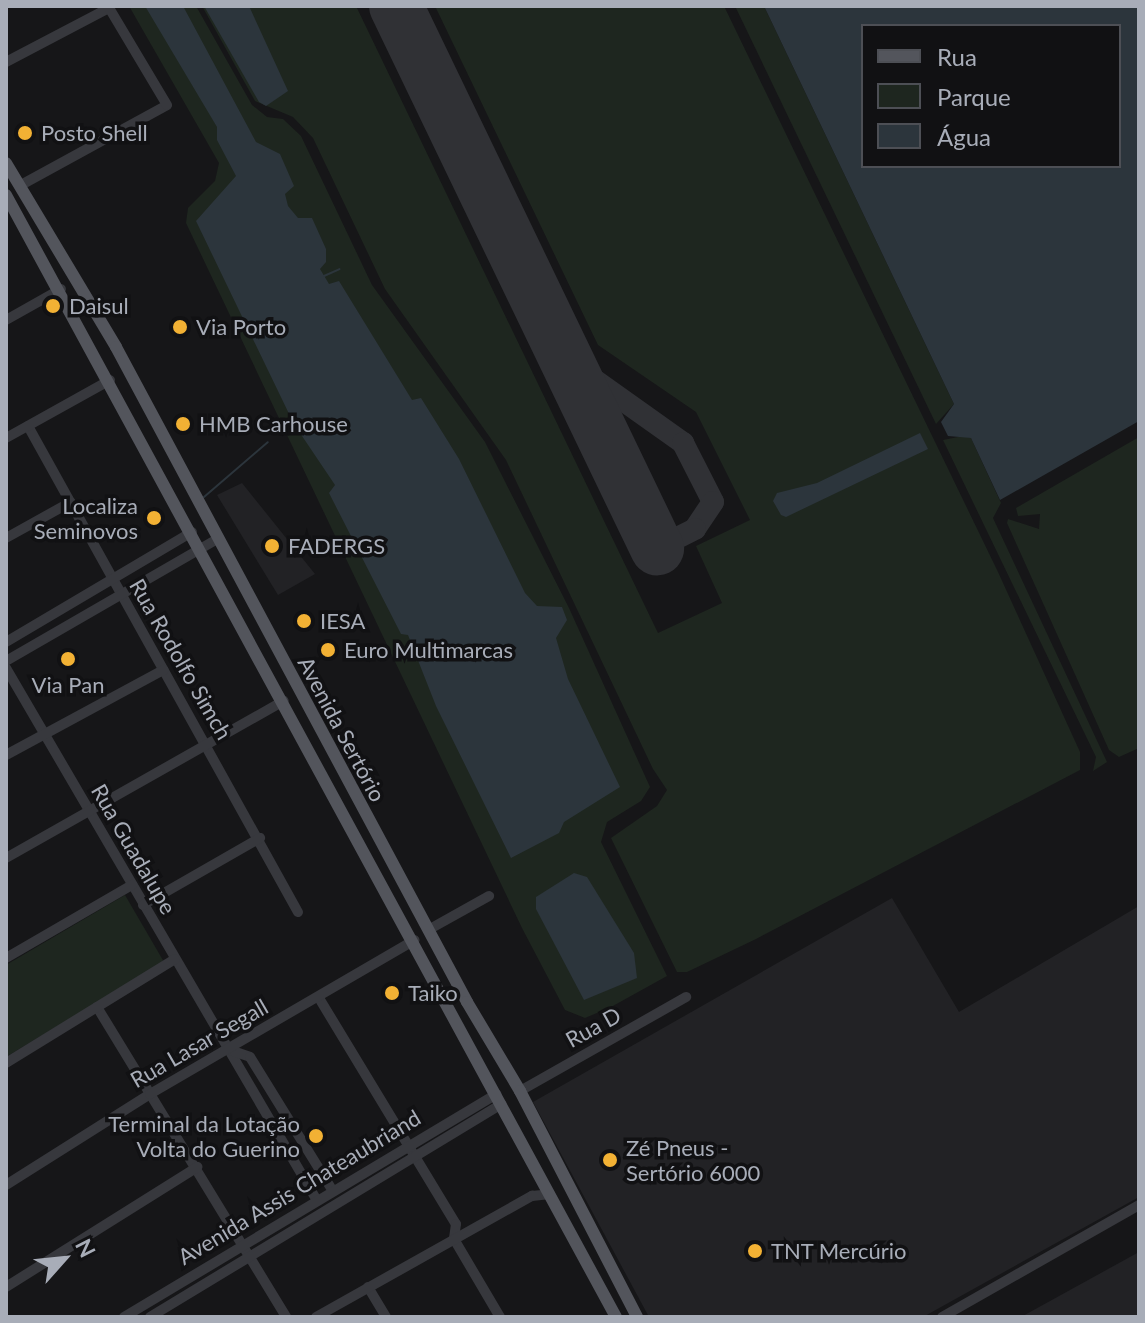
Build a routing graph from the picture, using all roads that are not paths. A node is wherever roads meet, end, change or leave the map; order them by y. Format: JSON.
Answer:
{"nodes":[{"id":1,"x":109,"y":7,"type":"edge"},
{"id":2,"x":6,"y":62,"type":"edge"},
{"id":3,"x":6,"y":163,"type":"edge"},
{"id":4,"x":21,"y":185,"type":"junction"},
{"id":5,"x":6,"y":194,"type":"edge"},
{"id":6,"x":61,"y":289,"type":"junction"},
{"id":7,"x":6,"y":320,"type":"edge"},
{"id":8,"x":110,"y":380,"type":"junction"},
{"id":9,"x":28,"y":426,"type":"junction"},
{"id":10,"x":6,"y":438,"type":"edge"},
{"id":11,"x":71,"y":502,"type":"junction"},
{"id":12,"x":192,"y":532,"type":"junction"},
{"id":13,"x":6,"y":538,"type":"edge"},
{"id":14,"x":216,"y":540,"type":"junction"},
{"id":15,"x":201,"y":549,"type":"junction"},
{"id":16,"x":113,"y":580,"type":"junction"},
{"id":17,"x":121,"y":595,"type":"junction"},
{"id":18,"x":6,"y":642,"type":"edge"},
{"id":19,"x":6,"y":661,"type":"edge"},
{"id":20,"x":6,"y":668,"type":"edge"},
{"id":21,"x":163,"y":670,"type":"junction"},
{"id":22,"x":284,"y":701,"type":"junction"},
{"id":23,"x":43,"y":733,"type":"junction"},
{"id":24,"x":208,"y":746,"type":"junction"},
{"id":25,"x":6,"y":755,"type":"edge"},
{"id":26,"x":88,"y":810,"type":"junction"},
{"id":27,"x":260,"y":838,"type":"junction"},
{"id":28,"x":6,"y":858,"type":"edge"},
{"id":29,"x":132,"y":885,"type":"junction"},
{"id":30,"x":489,"y":896,"type":"dead end"},
{"id":31,"x":143,"y":905,"type":"junction"},
{"id":32,"x":298,"y":912,"type":"dead end"},
{"id":33,"x":428,"y":930,"type":"junction"},
{"id":34,"x":415,"y":940,"type":"junction"},
{"id":35,"x":6,"y":958,"type":"edge"},
{"id":36,"x":175,"y":959,"type":"junction"},
{"id":37,"x":686,"y":997,"type":"dead end"},
{"id":38,"x":319,"y":998,"type":"junction"},
{"id":39,"x":97,"y":1007,"type":"junction"},
{"id":40,"x":227,"y":1049,"type":"junction"},
{"id":41,"x":6,"y":1063,"type":"edge"},
{"id":42,"x":520,"y":1091,"type":"junction"},
{"id":43,"x":150,"y":1094,"type":"junction"},
{"id":44,"x":499,"y":1099,"type":"junction"},
{"id":45,"x":284,"y":1114,"type":"junction"},
{"id":46,"x":271,"y":1123,"type":"junction"},
{"id":47,"x":543,"y":1138,"type":"junction"},
{"id":48,"x":411,"y":1150,"type":"junction"},
{"id":49,"x":197,"y":1167,"type":"junction"},
{"id":50,"x":6,"y":1185,"type":"edge"},
{"id":51,"x":332,"y":1190,"type":"junction"},
{"id":52,"x":550,"y":1194,"type":"junction"},
{"id":53,"x":316,"y":1199,"type":"junction"},
{"id":54,"x":1139,"y":1205,"type":"edge"},
{"id":55,"x":280,"y":1221,"type":"junction"},
{"id":56,"x":286,"y":1232,"type":"junction"},
{"id":57,"x":454,"y":1239,"type":"junction"},
{"id":58,"x":244,"y":1241,"type":"junction"},
{"id":59,"x":252,"y":1254,"type":"junction"},
{"id":60,"x":6,"y":1287,"type":"edge"},
{"id":61,"x":368,"y":1287,"type":"junction"},
{"id":62,"x":146,"y":1304,"type":"junction"},
{"id":63,"x":152,"y":1316,"type":"edge"},
{"id":64,"x":124,"y":1317,"type":"edge"},
{"id":65,"x":286,"y":1317,"type":"edge"},
{"id":66,"x":316,"y":1317,"type":"edge"},
{"id":67,"x":386,"y":1317,"type":"edge"},
{"id":68,"x":500,"y":1317,"type":"edge"},
{"id":69,"x":616,"y":1317,"type":"edge"},
{"id":70,"x":637,"y":1317,"type":"edge"},
{"id":71,"x":942,"y":1317,"type":"edge"}],
"edges":[{"from":1,"to":2,"type":"street"},
{"from":1,"to":4,"type":"street"},
{"from":3,"to":4,"type":"main road","name":"Avenida Sertório"},
{"from":4,"to":5,"type":"main road"},
{"from":4,"to":14,"type":"main road","name":"Avenida Sertório"},
{"from":5,"to":6,"type":"main road","name":"Avenida Sertório"},
{"from":6,"to":7,"type":"street"},
{"from":6,"to":8,"type":"main road","name":"Avenida Sertório"},
{"from":8,"to":9,"type":"street"},
{"from":8,"to":12,"type":"main road","name":"Avenida Sertório"},
{"from":9,"to":10,"type":"street"},
{"from":9,"to":11,"type":"street","name":"Rua Rodolfo Simch"},
{"from":11,"to":13,"type":"street"},
{"from":11,"to":16,"type":"street","name":"Rua Rodolfo Simch"},
{"from":12,"to":15,"type":"main road","name":"Avenida Sertório"},
{"from":12,"to":16,"type":"street"},
{"from":14,"to":15,"type":"street"},
{"from":14,"to":33,"type":"main road","name":"Avenida Sertório"},
{"from":15,"to":17,"type":"street"},
{"from":15,"to":22,"type":"main road","name":"Avenida Sertório"},
{"from":16,"to":17,"type":"street","name":"Rua Rodolfo Simch"},
{"from":16,"to":18,"type":"street"},
{"from":17,"to":19,"type":"street"},
{"from":17,"to":21,"type":"street","name":"Rua Rodolfo Simch"},
{"from":20,"to":23,"type":"street","name":"Rua Guadalupe"},
{"from":21,"to":23,"type":"street"},
{"from":21,"to":24,"type":"street","name":"Rua Rodolfo Simch"},
{"from":22,"to":24,"type":"street"},
{"from":22,"to":34,"type":"main road","name":"Avenida Sertório"},
{"from":23,"to":25,"type":"street"},
{"from":23,"to":26,"type":"street","name":"Rua Guadalupe"},
{"from":24,"to":26,"type":"street"},
{"from":24,"to":27,"type":"street","name":"Rua Rodolfo Simch"},
{"from":26,"to":28,"type":"street"},
{"from":26,"to":29,"type":"street","name":"Rua Guadalupe"},
{"from":27,"to":31,"type":"street"},
{"from":27,"to":32,"type":"street","name":"Rua Rodolfo Simch"},
{"from":29,"to":31,"type":"street","name":"Rua Guadalupe"},
{"from":29,"to":35,"type":"street"},
{"from":30,"to":33,"type":"street"},
{"from":31,"to":36,"type":"street","name":"Rua Guadalupe"},
{"from":33,"to":42,"type":"main road","name":"Avenida Sertório"},
{"from":34,"to":38,"type":"street","name":"Rua Lasar Segall"},
{"from":34,"to":44,"type":"main road","name":"Avenida Sertório"},
{"from":36,"to":39,"type":"street"},
{"from":36,"to":40,"type":"street","name":"Rua Guadalupe"},
{"from":37,"to":42,"type":"street","name":"Rua D"},
{"from":38,"to":40,"type":"street","name":"Rua Lasar Segall"},
{"from":38,"to":48,"type":"street"},
{"from":39,"to":41,"type":"street"},
{"from":39,"to":43,"type":"street"},
{"from":40,"to":43,"type":"street","name":"Rua Lasar Segall"},
{"from":40,"to":45,"type":"street"},
{"from":40,"to":46,"type":"street","name":"Rua Guadalupe"},
{"from":42,"to":47,"type":"main road","name":"Avenida Sertório"},
{"from":43,"to":49,"type":"street"},
{"from":43,"to":50,"type":"street","name":"Rua Lasar Segall"},
{"from":44,"to":47,"type":"main road"},
{"from":44,"to":48,"type":"street","name":"Avenida Assis Chateaubriand"},
{"from":44,"to":52,"type":"main road","name":"Avenida Sertório"},
{"from":45,"to":46,"type":"street"},
{"from":45,"to":51,"type":"street"},
{"from":46,"to":53,"type":"street","name":"Rua Guadalupe"},
{"from":47,"to":70,"type":"main road","name":"Avenida Sertório"},
{"from":48,"to":51,"type":"street","name":"Avenida Assis Chateaubriand"},
{"from":48,"to":56,"type":"street","name":"Avenida Assis Chateaubriand"},
{"from":48,"to":57,"type":"street"},
{"from":49,"to":58,"type":"street"},
{"from":49,"to":60,"type":"street"},
{"from":51,"to":53,"type":"street","name":"Avenida Assis Chateaubriand"},
{"from":52,"to":57,"type":"street"},
{"from":52,"to":69,"type":"main road","name":"Avenida Sertório"},
{"from":53,"to":55,"type":"street","name":"Avenida Assis Chateaubriand"},
{"from":54,"to":71,"type":"street"},
{"from":55,"to":56,"type":"street"},
{"from":55,"to":58,"type":"street","name":"Avenida Assis Chateaubriand"},
{"from":56,"to":59,"type":"street","name":"Avenida Assis Chateaubriand"},
{"from":57,"to":61,"type":"street"},
{"from":57,"to":68,"type":"street"},
{"from":58,"to":59,"type":"street"},
{"from":58,"to":62,"type":"street","name":"Avenida Assis Chateaubriand"},
{"from":59,"to":63,"type":"street","name":"Avenida Assis Chateaubriand"},
{"from":59,"to":65,"type":"street"},
{"from":61,"to":66,"type":"street"},
{"from":61,"to":67,"type":"street"},
{"from":62,"to":63,"type":"street"},
{"from":62,"to":64,"type":"street","name":"Avenida Assis Chateaubriand"}]}
